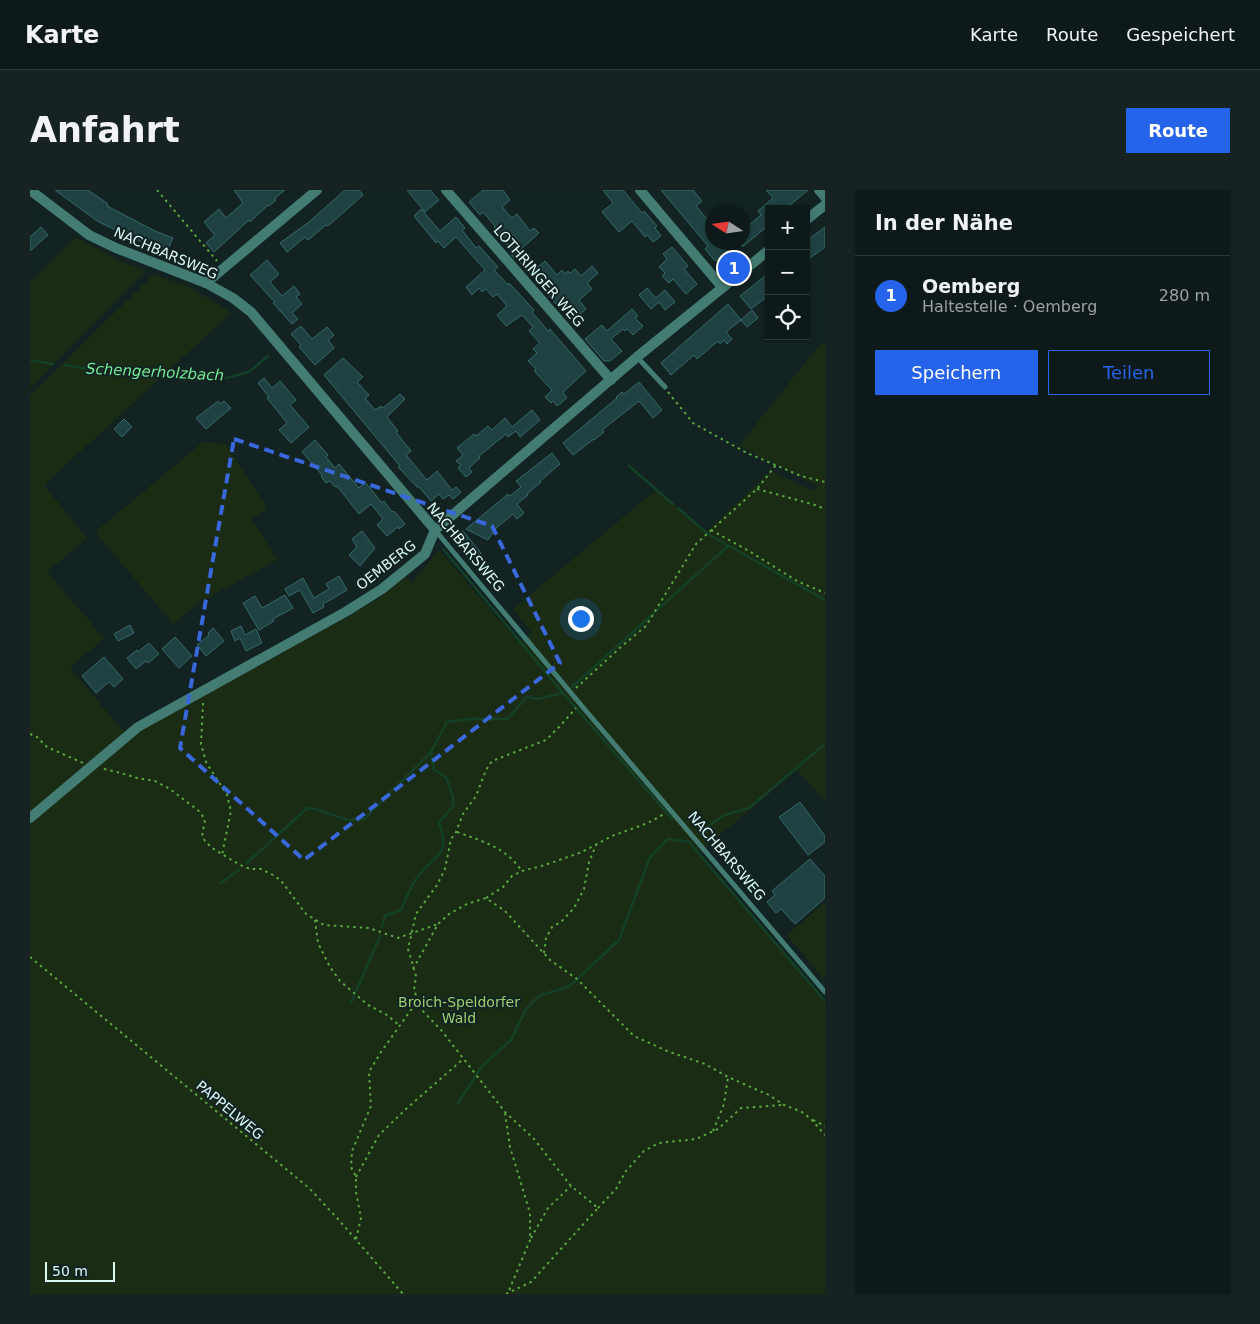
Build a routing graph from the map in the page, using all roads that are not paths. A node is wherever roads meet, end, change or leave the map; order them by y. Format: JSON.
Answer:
{"nodes":[{"id":1,"x":30,"y":190,"type":"edge"},
{"id":2,"x":317,"y":190,"type":"edge"},
{"id":3,"x":446,"y":190,"type":"edge"},
{"id":4,"x":640,"y":190,"type":"edge"},
{"id":5,"x":819,"y":190,"type":"edge"},
{"id":6,"x":825,"y":197,"type":"edge"},
{"id":7,"x":825,"y":205,"type":"edge"},
{"id":8,"x":810,"y":217,"type":"edge"},
{"id":9,"x":765,"y":253,"type":"edge"},
{"id":10,"x":206,"y":283,"type":"junction"},
{"id":11,"x":722,"y":287,"type":"junction"},
{"id":12,"x":637,"y":357,"type":"junction"},
{"id":13,"x":612,"y":380,"type":"junction"},
{"id":14,"x":665,"y":387,"type":"road end"},
{"id":15,"x":435,"y":530,"type":"junction"},
{"id":16,"x":30,"y":818,"type":"edge"},
{"id":17,"x":825,"y":992,"type":"edge"}],
"edges":[{"from":1,"to":10,"type":"street","name":"NACHBARSWEG"},
{"from":2,"to":10,"type":"street"},
{"from":3,"to":13,"type":"street","name":"LOTHRINGER WEG"},
{"from":4,"to":11,"type":"street"},
{"from":5,"to":6,"type":"street"},
{"from":7,"to":8,"type":"street"},
{"from":9,"to":11,"type":"street","name":"OEMBERG"},
{"from":10,"to":15,"type":"street","name":"NACHBARSWEG"},
{"from":11,"to":12,"type":"street","name":"OEMBERG"},
{"from":12,"to":13,"type":"street","name":"OEMBERG"},
{"from":12,"to":14,"type":"lane"},
{"from":13,"to":15,"type":"street","name":"OEMBERG"},
{"from":15,"to":16,"type":"street","name":"OEMBERG"},
{"from":15,"to":17,"type":"lane","name":"NACHBARSWEG"}]}
